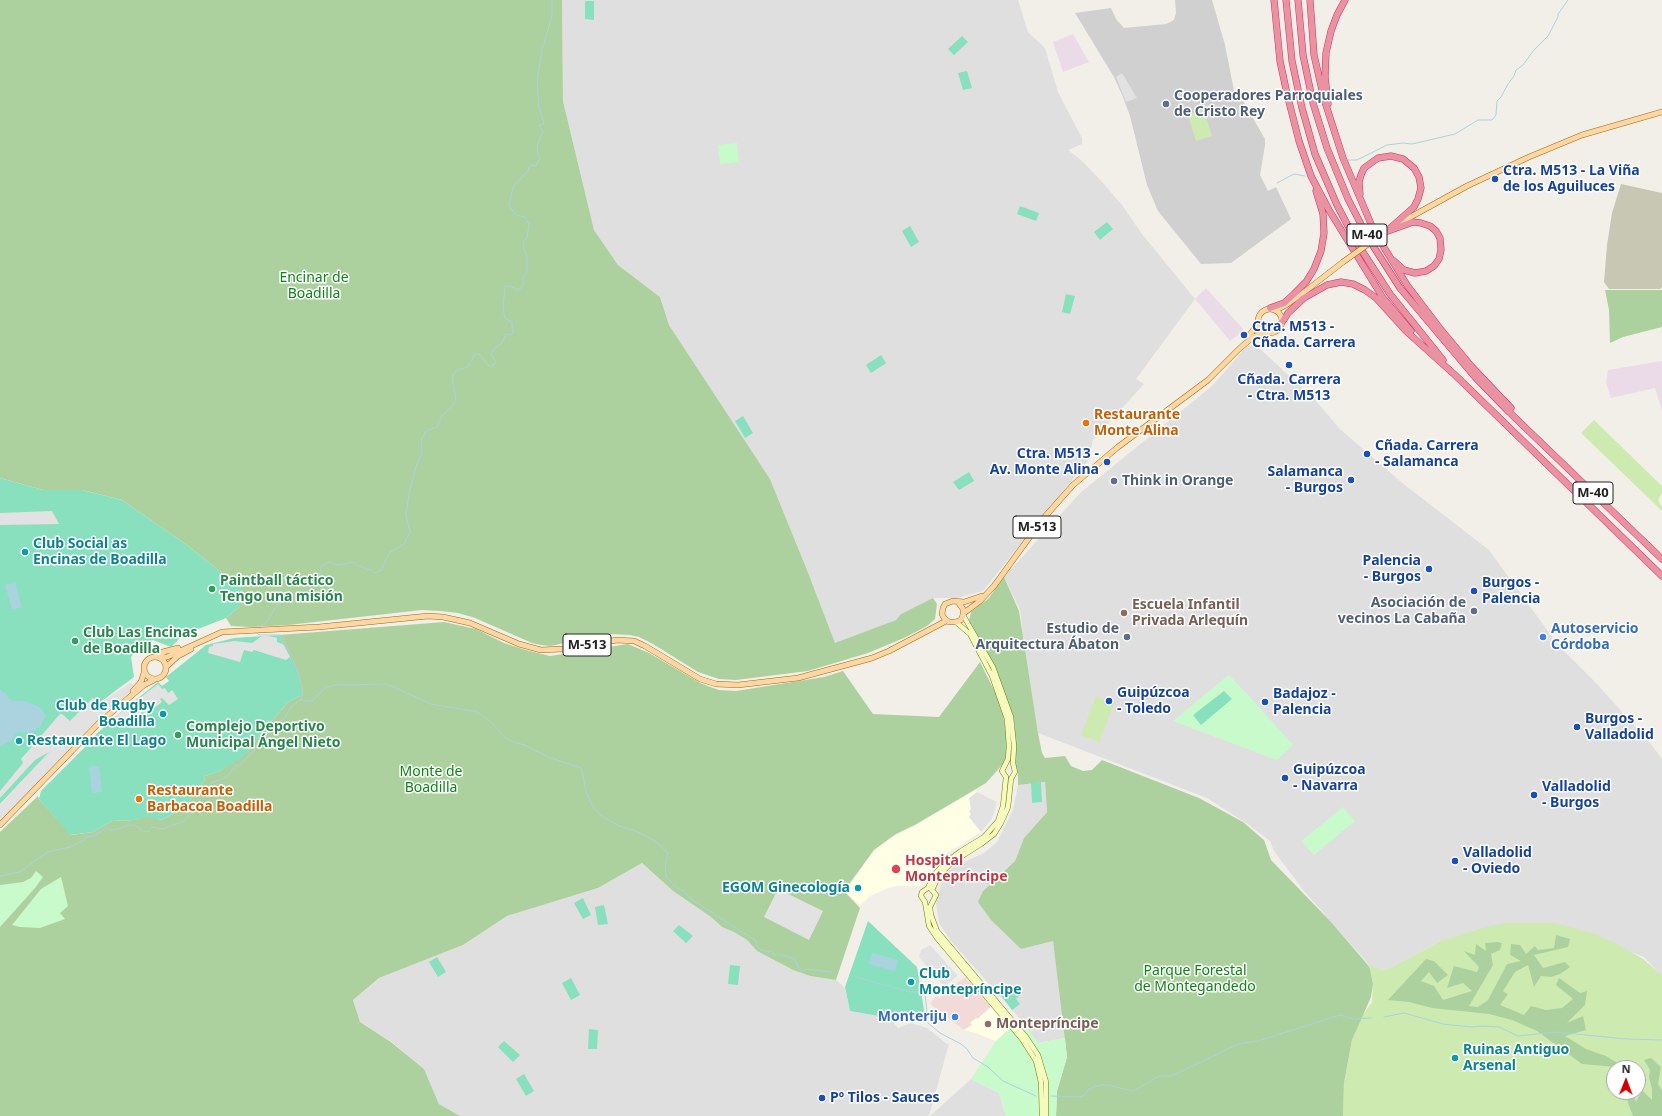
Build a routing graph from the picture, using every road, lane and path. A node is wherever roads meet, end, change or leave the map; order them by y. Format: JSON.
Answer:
{"nodes":[{"id":1,"x":1274,"y":0,"type":"edge"},
{"id":2,"x":1286,"y":0,"type":"edge"},
{"id":3,"x":1298,"y":0,"type":"edge"},
{"id":4,"x":1310,"y":0,"type":"edge"},
{"id":5,"x":1345,"y":0,"type":"edge"},
{"id":6,"x":1662,"y":112,"type":"edge"},
{"id":7,"x":1336,"y":138,"type":"junction"},
{"id":8,"x":1311,"y":176,"type":"junction"},
{"id":9,"x":1361,"y":201,"type":"junction"},
{"id":10,"x":1374,"y":231,"type":"junction"},
{"id":11,"x":1385,"y":232,"type":"junction"},
{"id":12,"x":1303,"y":293,"type":"junction"},
{"id":13,"x":1273,"y":309,"type":"junction"},
{"id":14,"x":1282,"y":319,"type":"junction"},
{"id":15,"x":1258,"y":324,"type":"junction"},
{"id":16,"x":1265,"y":332,"type":"junction"},
{"id":17,"x":1422,"y":344,"type":"junction"},
{"id":18,"x":1239,"y":349,"type":"junction"},
{"id":19,"x":1455,"y":375,"type":"junction"},
{"id":20,"x":1523,"y":426,"type":"junction"},
{"id":21,"x":1662,"y":559,"type":"edge"},
{"id":22,"x":1662,"y":576,"type":"edge"},
{"id":23,"x":986,"y":594,"type":"junction"},
{"id":24,"x":958,"y":602,"type":"junction"},
{"id":25,"x":942,"y":614,"type":"junction"},
{"id":26,"x":964,"y":614,"type":"junction"},
{"id":27,"x":946,"y":621,"type":"junction"},
{"id":28,"x":956,"y":622,"type":"junction"},
{"id":29,"x":930,"y":630,"type":"junction"},
{"id":30,"x":230,"y":632,"type":"junction"},
{"id":31,"x":216,"y":634,"type":"junction"},
{"id":32,"x":146,"y":650,"type":"dead end"},
{"id":33,"x":156,"y":657,"type":"junction"},
{"id":34,"x":166,"y":667,"type":"junction"},
{"id":35,"x":144,"y":673,"type":"junction"},
{"id":36,"x":154,"y":680,"type":"junction"},
{"id":37,"x":115,"y":708,"type":"junction"},
{"id":38,"x":1007,"y":765,"type":"junction"},
{"id":39,"x":1014,"y":766,"type":"junction"},
{"id":40,"x":1006,"y":777,"type":"junction"},
{"id":41,"x":1012,"y":777,"type":"junction"},
{"id":42,"x":0,"y":825,"type":"edge"},
{"id":43,"x":930,"y":889,"type":"junction"},
{"id":44,"x":925,"y":902,"type":"junction"},
{"id":45,"x":931,"y":902,"type":"junction"},
{"id":46,"x":1042,"y":1116,"type":"edge"},
{"id":47,"x":1046,"y":1116,"type":"edge"}],
"edges":[{"from":1,"to":8,"type":"highway"},
{"from":2,"to":19,"type":"highway","number":"M-40"},
{"from":3,"to":20,"type":"highway","number":"M-40"},
{"from":4,"to":7,"type":"highway"},
{"from":5,"to":7,"type":"highway"},
{"from":6,"to":11,"type":"main road","number":"M-513"},
{"from":7,"to":9,"type":"highway"},
{"from":8,"to":13,"type":"highway"},
{"from":8,"to":17,"type":"highway"},
{"from":9,"to":10,"type":"highway"},
{"from":9,"to":11,"type":"highway"},
{"from":10,"to":11,"type":"highway"},
{"from":10,"to":20,"type":"highway"},
{"from":11,"to":12,"type":"main road","number":"M-513","bridge":true},
{"from":12,"to":13,"type":"main road","number":"M-513"},
{"from":12,"to":14,"type":"main road","number":"M-513"},
{"from":13,"to":14,"type":"main road"},
{"from":13,"to":15,"type":"main road","number":"M-513"},
{"from":14,"to":16,"type":"main road","number":"M-513"},
{"from":14,"to":17,"type":"highway"},
{"from":15,"to":16,"type":"main road"},
{"from":15,"to":18,"type":"main road","number":"M-513"},
{"from":16,"to":18,"type":"main road","number":"M-513"},
{"from":17,"to":19,"type":"highway"},
{"from":18,"to":23,"type":"main road","number":"M-513"},
{"from":19,"to":22,"type":"highway","number":"M-40"},
{"from":20,"to":21,"type":"highway","number":"M-40"},
{"from":23,"to":24,"type":"main road","number":"M-513"},
{"from":23,"to":26,"type":"main road","number":"M-513"},
{"from":24,"to":25,"type":"main road","number":"M-513"},
{"from":24,"to":26,"type":"main road"},
{"from":25,"to":27,"type":"main road"},
{"from":25,"to":29,"type":"main road","number":"M-513"},
{"from":26,"to":28,"type":"main road","number":"M-513"},
{"from":26,"to":39,"type":"street"},
{"from":27,"to":28,"type":"main road"},
{"from":27,"to":29,"type":"main road","number":"M-513"},
{"from":28,"to":38,"type":"street"},
{"from":29,"to":30,"type":"main road","number":"M-513"},
{"from":30,"to":31,"type":"main road","number":"M-513"},
{"from":30,"to":34,"type":"main road","number":"M-513"},
{"from":31,"to":32,"type":"main road"},
{"from":31,"to":33,"type":"main road","number":"M-513"},
{"from":33,"to":34,"type":"main road"},
{"from":33,"to":35,"type":"main road","number":"M-513"},
{"from":34,"to":36,"type":"main road","number":"M-513"},
{"from":35,"to":36,"type":"main road"},
{"from":35,"to":37,"type":"main road","number":"M-513"},
{"from":36,"to":37,"type":"main road","number":"M-513"},
{"from":37,"to":42,"type":"main road","number":"M-513"},
{"from":38,"to":39,"type":"street"},
{"from":38,"to":40,"type":"street"},
{"from":39,"to":41,"type":"street"},
{"from":40,"to":41,"type":"street"},
{"from":40,"to":43,"type":"street"},
{"from":41,"to":43,"type":"street"},
{"from":43,"to":44,"type":"street"},
{"from":43,"to":45,"type":"street"},
{"from":44,"to":45,"type":"street"},
{"from":44,"to":46,"type":"street"},
{"from":45,"to":47,"type":"street"}]}
